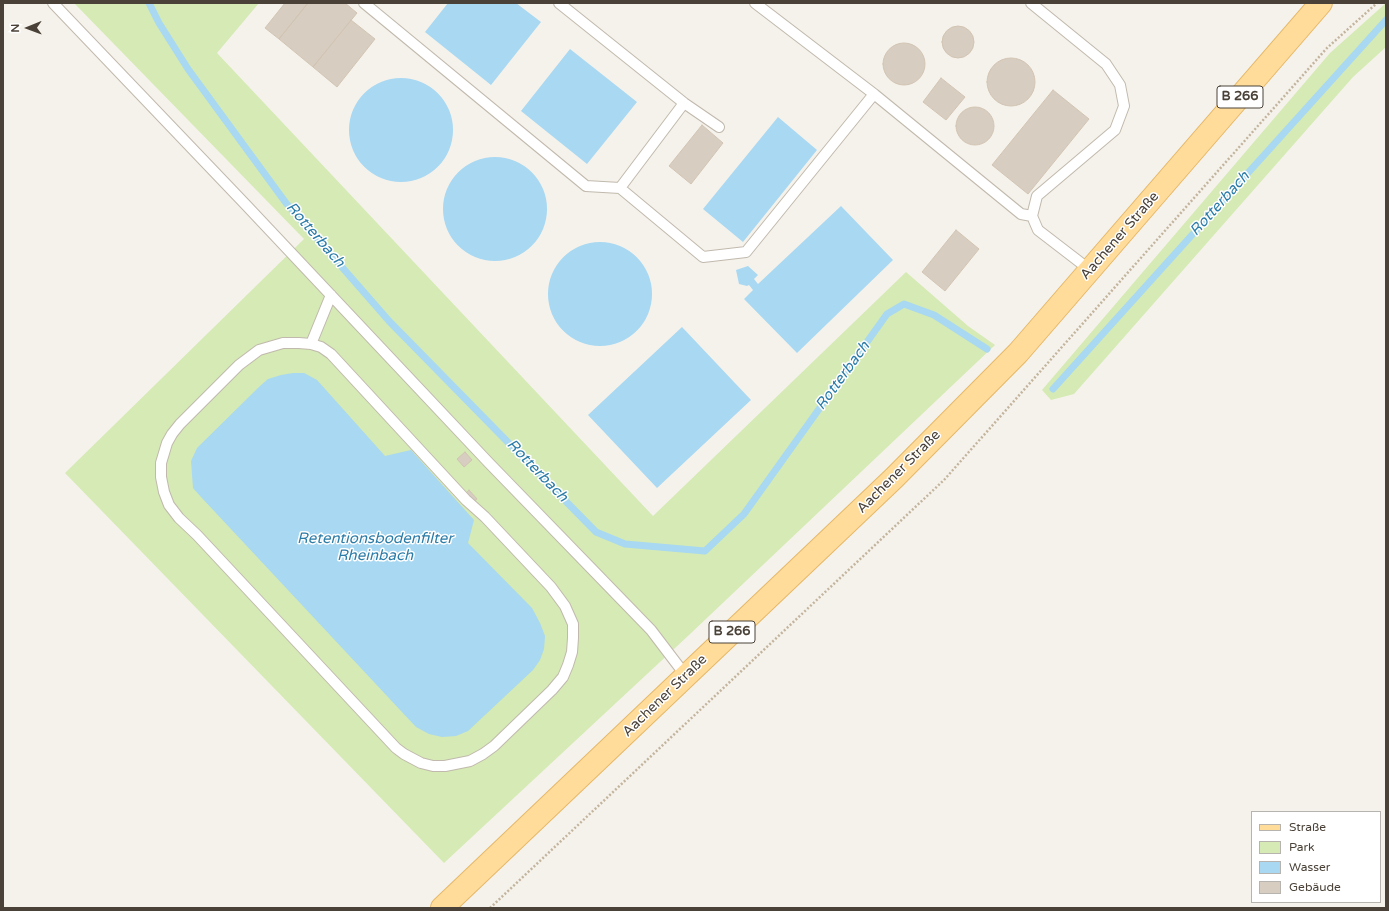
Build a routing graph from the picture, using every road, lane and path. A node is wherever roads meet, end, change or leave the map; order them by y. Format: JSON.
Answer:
{"nodes":[{"id":1,"x":53,"y":3,"type":"edge"},
{"id":2,"x":364,"y":3,"type":"edge"},
{"id":3,"x":559,"y":3,"type":"edge"},
{"id":4,"x":755,"y":3,"type":"edge"},
{"id":5,"x":1031,"y":3,"type":"edge"},
{"id":6,"x":1321,"y":3,"type":"edge"},
{"id":7,"x":874,"y":94,"type":"junction"},
{"id":8,"x":684,"y":103,"type":"junction"},
{"id":9,"x":719,"y":127,"type":"dead end"},
{"id":10,"x":620,"y":188,"type":"junction"},
{"id":11,"x":1032,"y":216,"type":"junction"},
{"id":12,"x":1090,"y":270,"type":"junction"},
{"id":13,"x":331,"y":295,"type":"junction"},
{"id":14,"x":311,"y":344,"type":"junction"},
{"id":15,"x":686,"y":676,"type":"junction"},
{"id":16,"x":442,"y":908,"type":"edge"}],
"edges":[{"from":1,"to":13,"type":"lane"},
{"from":2,"to":10,"type":"lane"},
{"from":3,"to":8,"type":"lane"},
{"from":4,"to":7,"type":"lane"},
{"from":5,"to":11,"type":"lane"},
{"from":6,"to":12,"type":"main road","name":"Aachener Straße","number":"B 266"},
{"from":7,"to":10,"type":"lane"},
{"from":7,"to":11,"type":"lane"},
{"from":8,"to":9,"type":"lane"},
{"from":8,"to":10,"type":"lane"},
{"from":11,"to":12,"type":"lane"},
{"from":12,"to":15,"type":"main road","name":"Aachener Straße","number":"B 266"},
{"from":13,"to":14,"type":"lane"},
{"from":13,"to":15,"type":"lane"},
{"from":14,"to":14,"type":"lane"},
{"from":15,"to":16,"type":"main road","name":"Aachener Straße","number":"B 266"}]}
